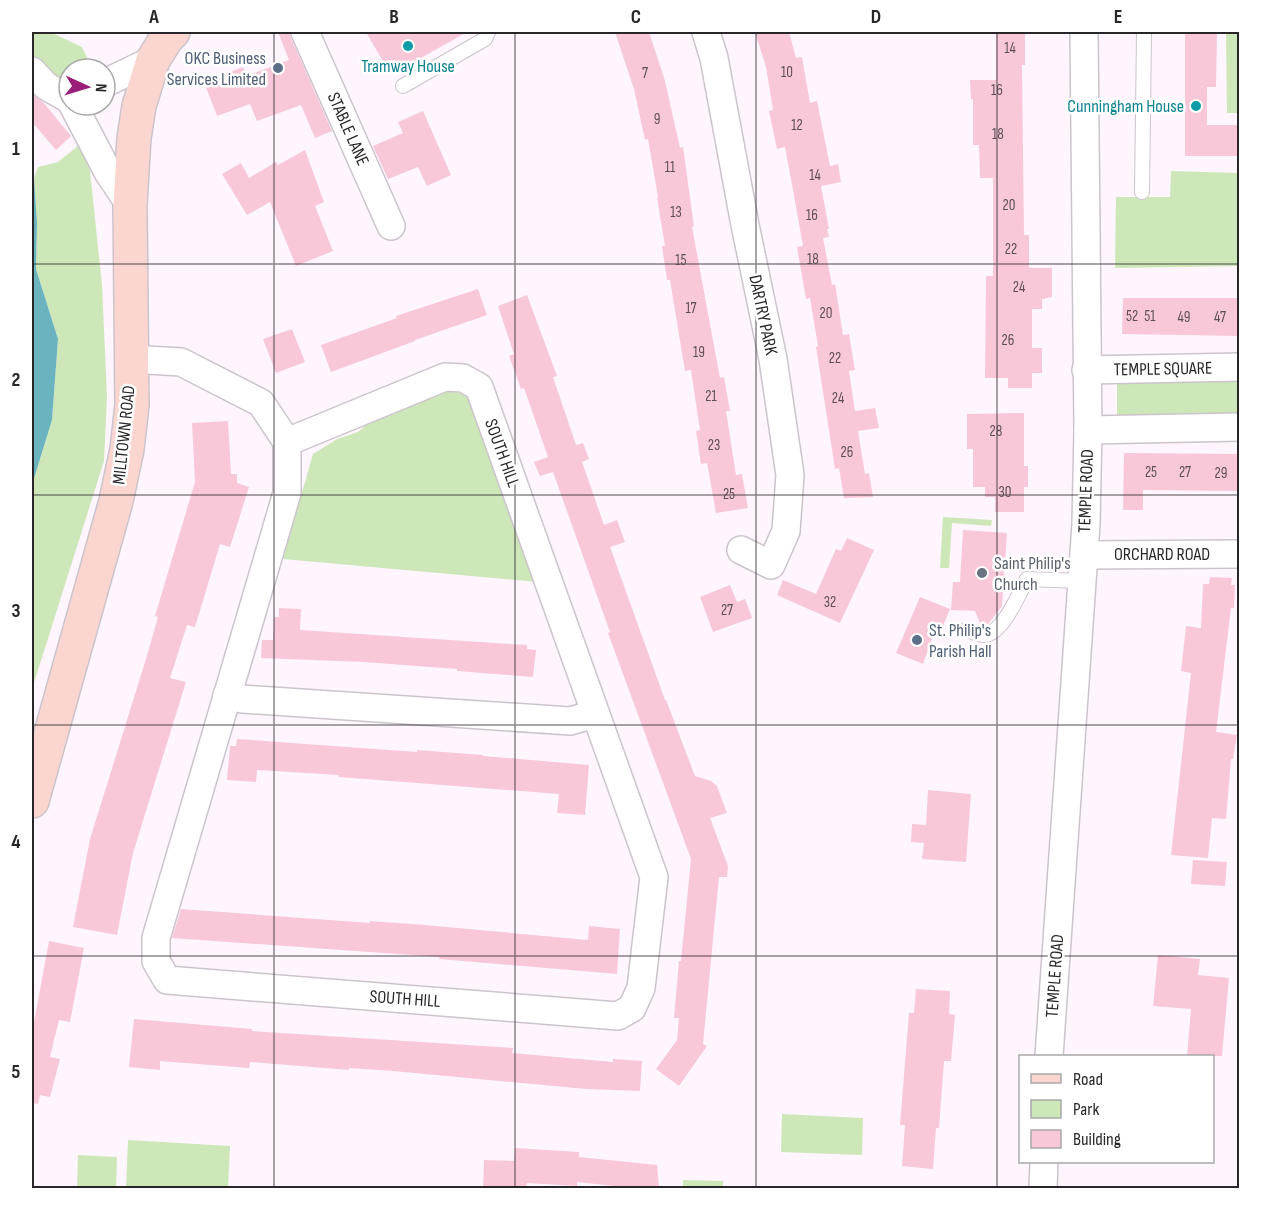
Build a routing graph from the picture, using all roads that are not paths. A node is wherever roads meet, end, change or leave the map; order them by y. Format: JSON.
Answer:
{"nodes":[{"id":1,"x":173,"y":32,"type":"edge"},
{"id":2,"x":305,"y":32,"type":"edge"},
{"id":3,"x":488,"y":32,"type":"edge"},
{"id":4,"x":706,"y":32,"type":"edge"},
{"id":5,"x":1084,"y":32,"type":"edge"},
{"id":6,"x":1144,"y":32,"type":"edge"},
{"id":7,"x":153,"y":60,"type":"junction"},
{"id":8,"x":32,"y":71,"type":"edge"},
{"id":9,"x":117,"y":77,"type":"edge"},
{"id":10,"x":404,"y":86,"type":"dead end"},
{"id":11,"x":57,"y":92,"type":"edge"},
{"id":12,"x":79,"y":117,"type":"edge"},
{"id":13,"x":1142,"y":192,"type":"dead end"},
{"id":14,"x":130,"y":205,"type":"junction"},
{"id":15,"x":391,"y":226,"type":"dead end"},
{"id":16,"x":130,"y":359,"type":"junction"},
{"id":17,"x":1239,"y":367,"type":"edge"},
{"id":18,"x":1086,"y":370,"type":"junction"},
{"id":19,"x":1239,"y":427,"type":"edge"},
{"id":20,"x":1088,"y":430,"type":"junction"},
{"id":21,"x":287,"y":442,"type":"junction"},
{"id":22,"x":741,"y":550,"type":"dead end"},
{"id":23,"x":1239,"y":554,"type":"edge"},
{"id":24,"x":1083,"y":568,"type":"junction"},
{"id":25,"x":966,"y":630,"type":"dead end"},
{"id":26,"x":227,"y":695,"type":"junction"},
{"id":27,"x":596,"y":714,"type":"junction"},
{"id":28,"x":32,"y":801,"type":"edge"},
{"id":29,"x":1049,"y":1055,"type":"edge"},
{"id":30,"x":1044,"y":1163,"type":"edge"},
{"id":31,"x":1043,"y":1188,"type":"edge"}],
"edges":[{"from":1,"to":7,"type":"main road","name":"MILLTOWN ROAD"},
{"from":2,"to":15,"type":"street","name":"STABLE LANE"},
{"from":3,"to":10,"type":"lane"},
{"from":4,"to":22,"type":"street","name":"DARTRY PARK"},
{"from":5,"to":18,"type":"street","name":"TEMPLE ROAD"},
{"from":6,"to":13,"type":"lane"},
{"from":7,"to":9,"type":"street"},
{"from":7,"to":14,"type":"main road","name":"MILLTOWN ROAD"},
{"from":8,"to":11,"type":"street"},
{"from":12,"to":14,"type":"street"},
{"from":14,"to":16,"type":"main road","name":"MILLTOWN ROAD"},
{"from":16,"to":21,"type":"street"},
{"from":16,"to":28,"type":"main road","name":"MILLTOWN ROAD"},
{"from":17,"to":18,"type":"street","name":"TEMPLE SQUARE"},
{"from":18,"to":20,"type":"street","name":"TEMPLE ROAD"},
{"from":19,"to":20,"type":"street"},
{"from":20,"to":24,"type":"street","name":"TEMPLE ROAD"},
{"from":21,"to":26,"type":"street","name":"SOUTH HILL"},
{"from":21,"to":27,"type":"street","name":"SOUTH HILL"},
{"from":23,"to":24,"type":"street","name":"ORCHARD ROAD"},
{"from":24,"to":25,"type":"lane"},
{"from":24,"to":29,"type":"street","name":"TEMPLE ROAD"},
{"from":26,"to":27,"type":"street"},
{"from":26,"to":27,"type":"street","name":"SOUTH HILL"},
{"from":30,"to":31,"type":"street"}]}
